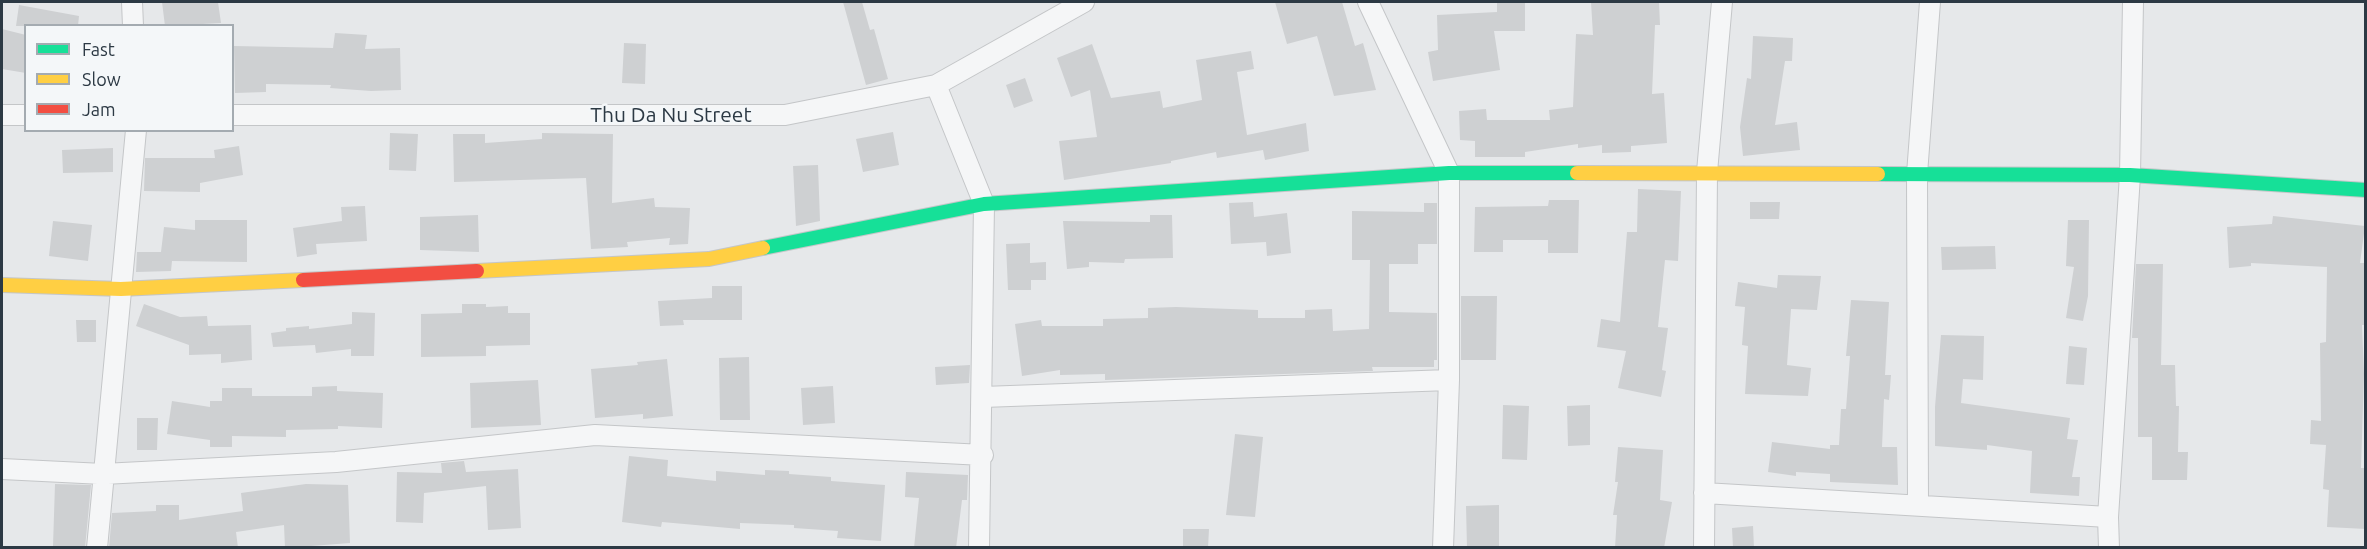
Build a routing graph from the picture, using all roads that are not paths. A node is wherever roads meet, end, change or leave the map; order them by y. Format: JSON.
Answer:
{"nodes":[{"id":1,"x":132,"y":2,"type":"edge"},
{"id":2,"x":1084,"y":2,"type":"edge"},
{"id":3,"x":1368,"y":2,"type":"edge"},
{"id":4,"x":1722,"y":2,"type":"edge"},
{"id":5,"x":1930,"y":2,"type":"edge"},
{"id":6,"x":2133,"y":2,"type":"edge"},
{"id":7,"x":133,"y":24,"type":"edge"},
{"id":8,"x":936,"y":85,"type":"junction"},
{"id":9,"x":2,"y":115,"type":"edge"},
{"id":10,"x":24,"y":115,"type":"edge"},
{"id":11,"x":234,"y":115,"type":"edge"},
{"id":12,"x":136,"y":132,"type":"edge"},
{"id":13,"x":1707,"y":172,"type":"junction"},
{"id":14,"x":1449,"y":173,"type":"junction"},
{"id":15,"x":1917,"y":174,"type":"junction"},
{"id":16,"x":2130,"y":175,"type":"junction"},
{"id":17,"x":2366,"y":190,"type":"edge"},
{"id":18,"x":984,"y":204,"type":"junction"},
{"id":19,"x":2,"y":285,"type":"edge"},
{"id":20,"x":121,"y":289,"type":"junction"},
{"id":21,"x":1449,"y":380,"type":"junction"},
{"id":22,"x":983,"y":397,"type":"junction"},
{"id":23,"x":983,"y":455,"type":"junction"},
{"id":24,"x":2,"y":469,"type":"edge"},
{"id":25,"x":103,"y":474,"type":"junction"},
{"id":26,"x":1704,"y":493,"type":"junction"},
{"id":27,"x":1918,"y":506,"type":"junction"},
{"id":28,"x":2108,"y":517,"type":"junction"},
{"id":29,"x":97,"y":548,"type":"edge"},
{"id":30,"x":980,"y":548,"type":"edge"},
{"id":31,"x":1443,"y":548,"type":"edge"},
{"id":32,"x":1704,"y":548,"type":"edge"},
{"id":33,"x":2109,"y":548,"type":"edge"}],
"edges":[{"from":1,"to":7,"type":"street"},
{"from":2,"to":8,"type":"street","name":"Thu Da Nu Street"},
{"from":3,"to":14,"type":"street"},
{"from":4,"to":13,"type":"street"},
{"from":5,"to":15,"type":"street"},
{"from":6,"to":16,"type":"street"},
{"from":8,"to":11,"type":"street","name":"Thu Da Nu Street"},
{"from":8,"to":18,"type":"street"},
{"from":9,"to":10,"type":"street"},
{"from":12,"to":20,"type":"street"},
{"from":13,"to":14,"type":"street"},
{"from":13,"to":15,"type":"street"},
{"from":13,"to":26,"type":"street"},
{"from":14,"to":18,"type":"street"},
{"from":14,"to":21,"type":"street"},
{"from":15,"to":16,"type":"street"},
{"from":15,"to":27,"type":"street"},
{"from":16,"to":17,"type":"street"},
{"from":16,"to":28,"type":"street"},
{"from":18,"to":20,"type":"street"},
{"from":18,"to":22,"type":"street"},
{"from":19,"to":20,"type":"street"},
{"from":20,"to":25,"type":"street"},
{"from":21,"to":22,"type":"street"},
{"from":21,"to":31,"type":"street"},
{"from":22,"to":23,"type":"street"},
{"from":23,"to":25,"type":"street"},
{"from":23,"to":30,"type":"street"},
{"from":24,"to":25,"type":"street"},
{"from":25,"to":29,"type":"street"},
{"from":26,"to":27,"type":"street"},
{"from":26,"to":32,"type":"street"},
{"from":27,"to":28,"type":"street"},
{"from":28,"to":33,"type":"street"}]}
